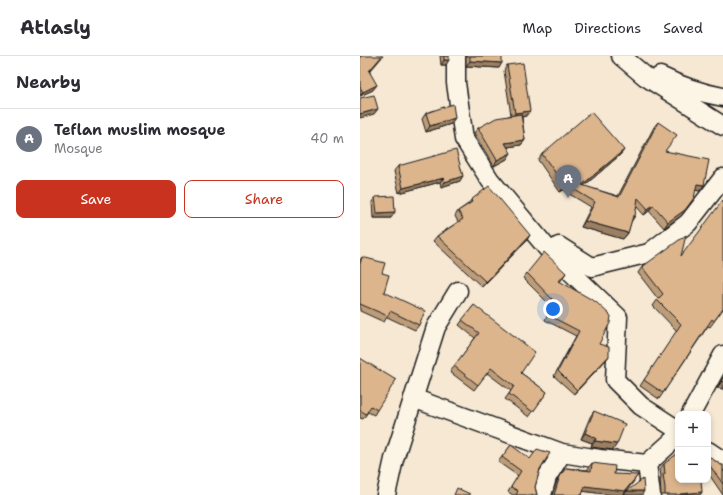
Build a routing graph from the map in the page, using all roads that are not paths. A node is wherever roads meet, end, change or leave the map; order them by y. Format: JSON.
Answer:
{"nodes":[{"id":1,"x":456,"y":56,"type":"edge"},
{"id":2,"x":621,"y":56,"type":"edge"},
{"id":3,"x":625,"y":56,"type":"edge"},
{"id":4,"x":723,"y":97,"type":"edge"},
{"id":5,"x":723,"y":126,"type":"edge"},
{"id":6,"x":723,"y":178,"type":"edge"},
{"id":7,"x":552,"y":254,"type":"junction"},
{"id":8,"x":458,"y":291,"type":"dead end"},
{"id":9,"x":723,"y":355,"type":"edge"},
{"id":10,"x":413,"y":398,"type":"junction"},
{"id":11,"x":693,"y":411,"type":"edge"},
{"id":12,"x":675,"y":428,"type":"edge"},
{"id":13,"x":675,"y":439,"type":"edge"},
{"id":14,"x":562,"y":453,"type":"junction"},
{"id":15,"x":711,"y":453,"type":"edge"},
{"id":16,"x":723,"y":461,"type":"edge"},
{"id":17,"x":647,"y":464,"type":"junction"},
{"id":18,"x":386,"y":495,"type":"edge"},
{"id":19,"x":542,"y":495,"type":"edge"},
{"id":20,"x":651,"y":495,"type":"edge"}],
"edges":[{"from":1,"to":7,"type":"street"},
{"from":2,"to":5,"type":"street"},
{"from":3,"to":4,"type":"street"},
{"from":6,"to":7,"type":"street"},
{"from":7,"to":12,"type":"street"},
{"from":8,"to":10,"type":"street"},
{"from":9,"to":11,"type":"street"},
{"from":10,"to":14,"type":"street"},
{"from":10,"to":18,"type":"street"},
{"from":13,"to":17,"type":"street"},
{"from":14,"to":17,"type":"street"},
{"from":14,"to":19,"type":"street"},
{"from":15,"to":16,"type":"street"},
{"from":17,"to":20,"type":"street"}]}
